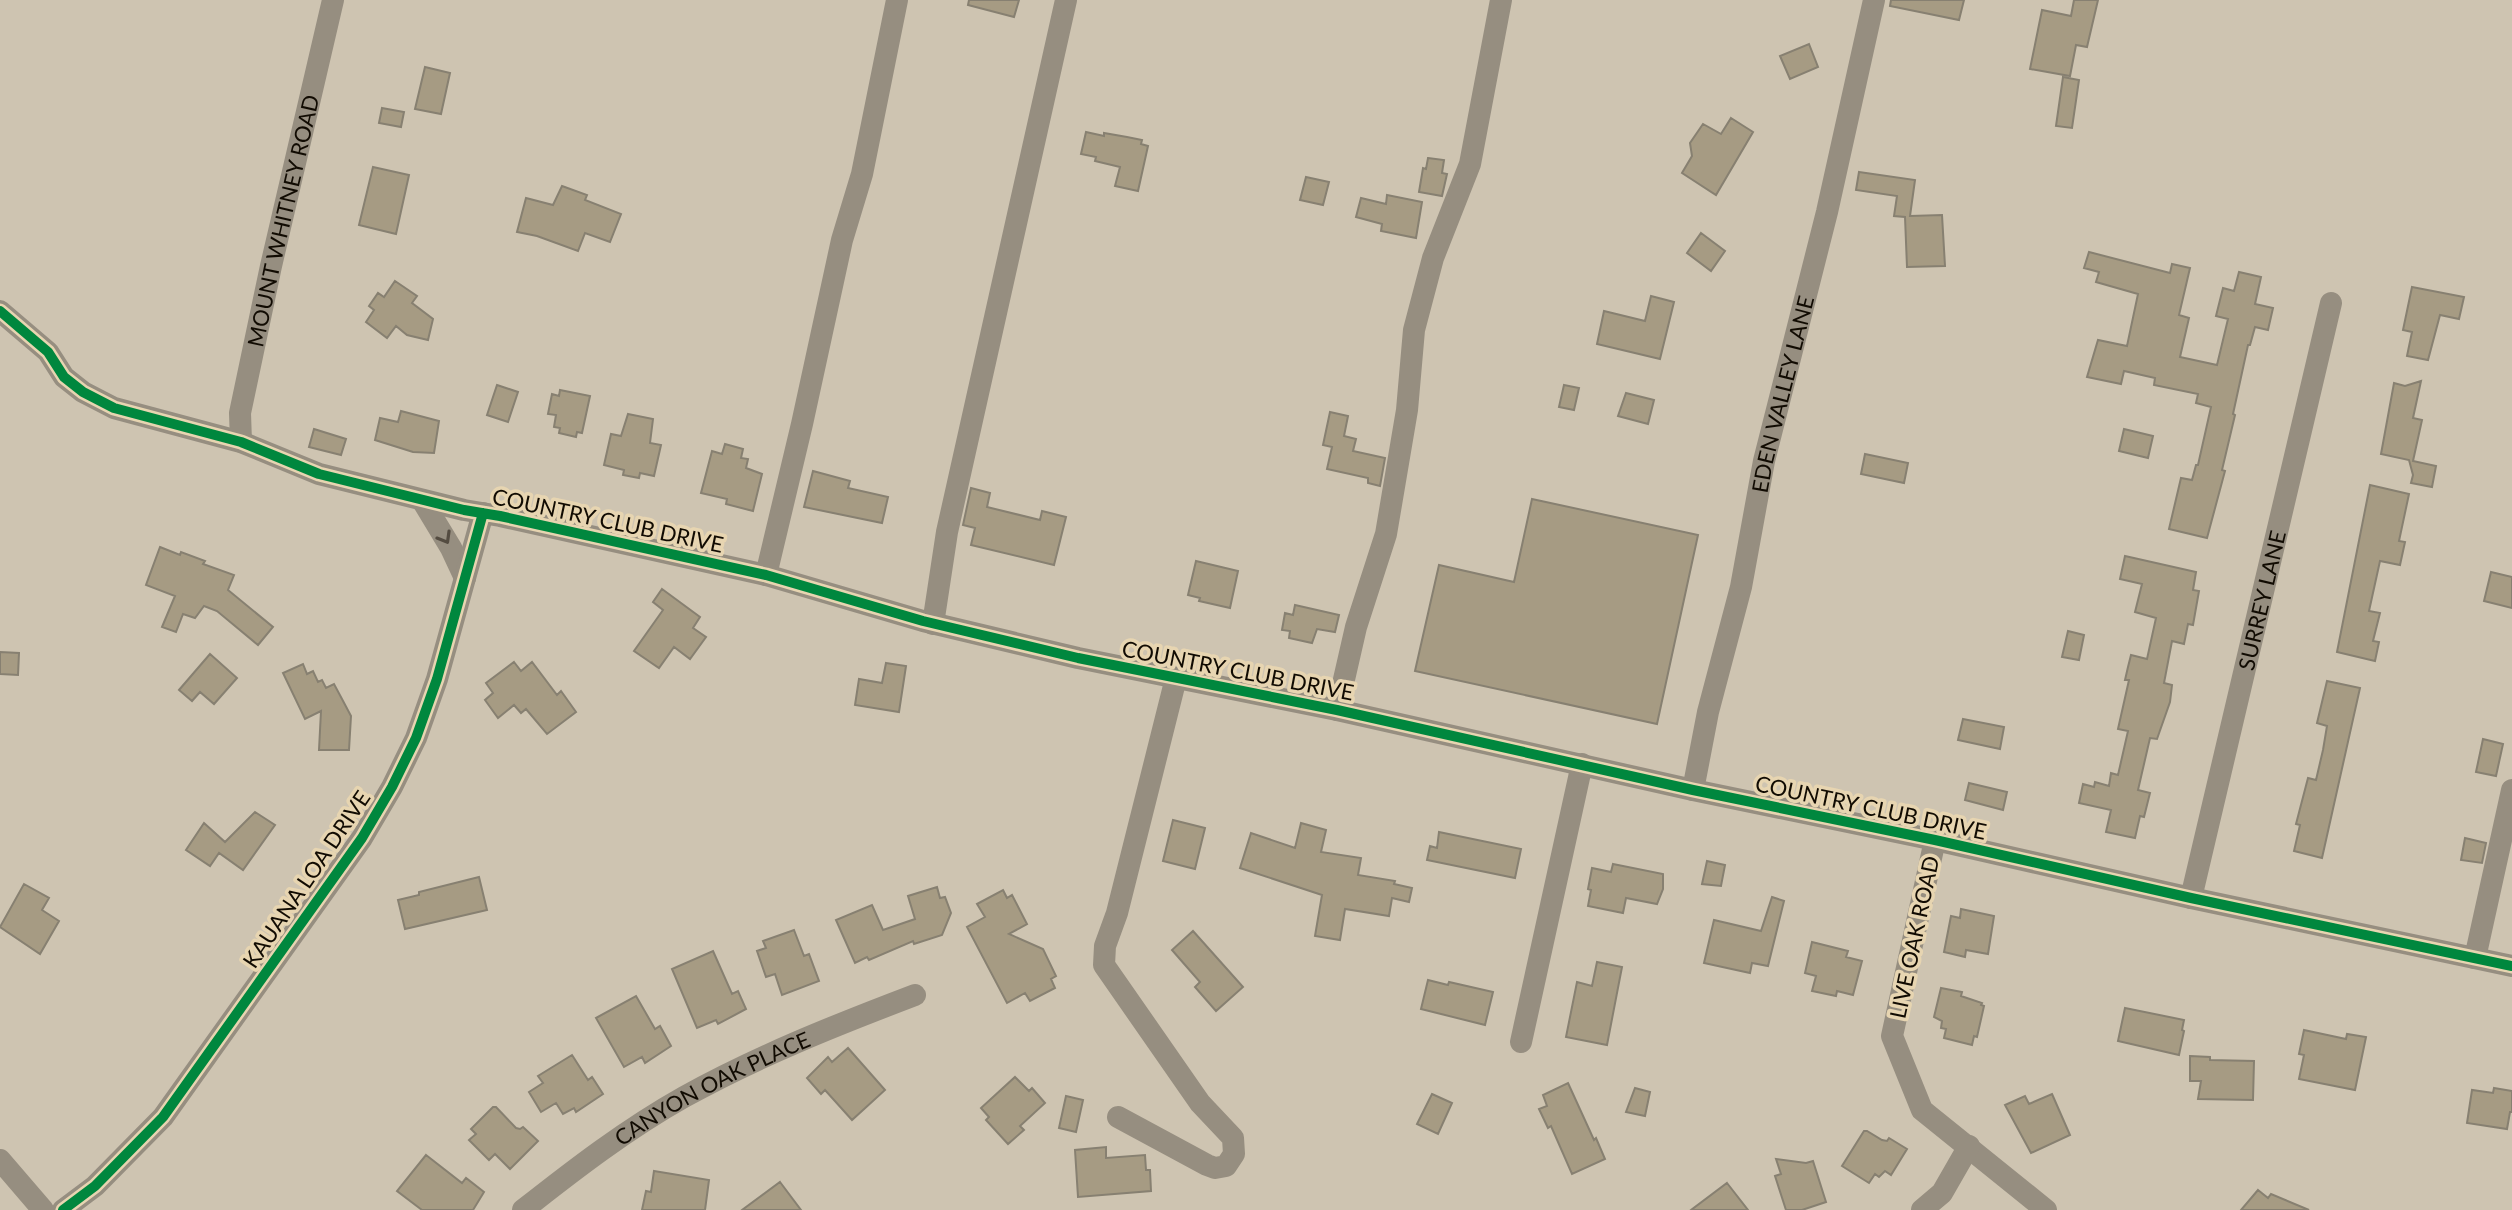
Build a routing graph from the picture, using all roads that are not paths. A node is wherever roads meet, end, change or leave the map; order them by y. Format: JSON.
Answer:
{"nodes":[{"id":1,"x":333,"y":0,"type":"edge"},
{"id":2,"x":897,"y":0,"type":"edge"},
{"id":3,"x":1066,"y":0,"type":"edge"},
{"id":4,"x":1501,"y":0,"type":"edge"},
{"id":5,"x":1874,"y":0,"type":"edge"},
{"id":6,"x":2331,"y":303,"type":"dead end"},
{"id":7,"x":0,"y":311,"type":"edge"},
{"id":8,"x":241,"y":442,"type":"junction"},
{"id":9,"x":422,"y":500,"type":"junction"},
{"id":10,"x":483,"y":513,"type":"junction"},
{"id":11,"x":766,"y":575,"type":"junction"},
{"id":12,"x":465,"y":578,"type":"junction"},
{"id":13,"x":933,"y":624,"type":"junction"},
{"id":14,"x":1176,"y":678,"type":"junction"},
{"id":15,"x":1337,"y":710,"type":"junction"},
{"id":16,"x":1582,"y":764,"type":"junction"},
{"id":17,"x":1693,"y":790,"type":"junction"},
{"id":18,"x":2512,"y":790,"type":"edge"},
{"id":19,"x":1935,"y":840,"type":"junction"},
{"id":20,"x":2191,"y":898,"type":"junction"},
{"id":21,"x":2475,"y":958,"type":"junction"},
{"id":22,"x":2512,"y":966,"type":"edge"},
{"id":23,"x":915,"y":995,"type":"dead end"},
{"id":24,"x":1521,"y":1042,"type":"dead end"},
{"id":25,"x":1118,"y":1117,"type":"dead end"},
{"id":26,"x":1969,"y":1146,"type":"junction"},
{"id":27,"x":0,"y":1160,"type":"edge"},
{"id":28,"x":43,"y":1210,"type":"edge"},
{"id":29,"x":63,"y":1210,"type":"edge"},
{"id":30,"x":523,"y":1210,"type":"edge"},
{"id":31,"x":1922,"y":1210,"type":"edge"},
{"id":32,"x":2046,"y":1210,"type":"edge"}],
"edges":[{"from":1,"to":8,"type":"street","name":"MOUNT WHITNEY ROAD"},
{"from":2,"to":11,"type":"street"},
{"from":3,"to":13,"type":"street"},
{"from":4,"to":15,"type":"street"},
{"from":5,"to":17,"type":"street","name":"EDEN VALLEY LANE"},
{"from":6,"to":20,"type":"street","name":"SURREY LANE"},
{"from":7,"to":8,"type":"street","name":"COUNTRY CLUB DRIVE"},
{"from":8,"to":9,"type":"street","name":"COUNTRY CLUB DRIVE"},
{"from":9,"to":10,"type":"street","name":"COUNTRY CLUB DRIVE"},
{"from":9,"to":12,"type":"street","one_way":true},
{"from":10,"to":11,"type":"street","name":"COUNTRY CLUB DRIVE"},
{"from":10,"to":12,"type":"street","name":"KAUANA LOA DRIVE"},
{"from":11,"to":13,"type":"street","name":"COUNTRY CLUB DRIVE"},
{"from":12,"to":29,"type":"street","name":"KAUANA LOA DRIVE"},
{"from":13,"to":14,"type":"street","name":"COUNTRY CLUB DRIVE"},
{"from":14,"to":15,"type":"street","name":"COUNTRY CLUB DRIVE"},
{"from":14,"to":25,"type":"street"},
{"from":15,"to":16,"type":"street","name":"COUNTRY CLUB DRIVE"},
{"from":16,"to":17,"type":"street","name":"COUNTRY CLUB DRIVE"},
{"from":16,"to":24,"type":"street"},
{"from":17,"to":19,"type":"street","name":"COUNTRY CLUB DRIVE"},
{"from":18,"to":21,"type":"street"},
{"from":19,"to":20,"type":"street","name":"COUNTRY CLUB DRIVE"},
{"from":19,"to":26,"type":"street","name":"LIVE OAK ROAD"},
{"from":20,"to":21,"type":"street","name":"COUNTRY CLUB DRIVE"},
{"from":21,"to":22,"type":"street","name":"COUNTRY CLUB DRIVE"},
{"from":23,"to":30,"type":"street","name":"CANYON OAK PLACE"},
{"from":26,"to":31,"type":"street"},
{"from":26,"to":32,"type":"street","name":"LIVE OAK ROAD"},
{"from":27,"to":28,"type":"street"}]}
